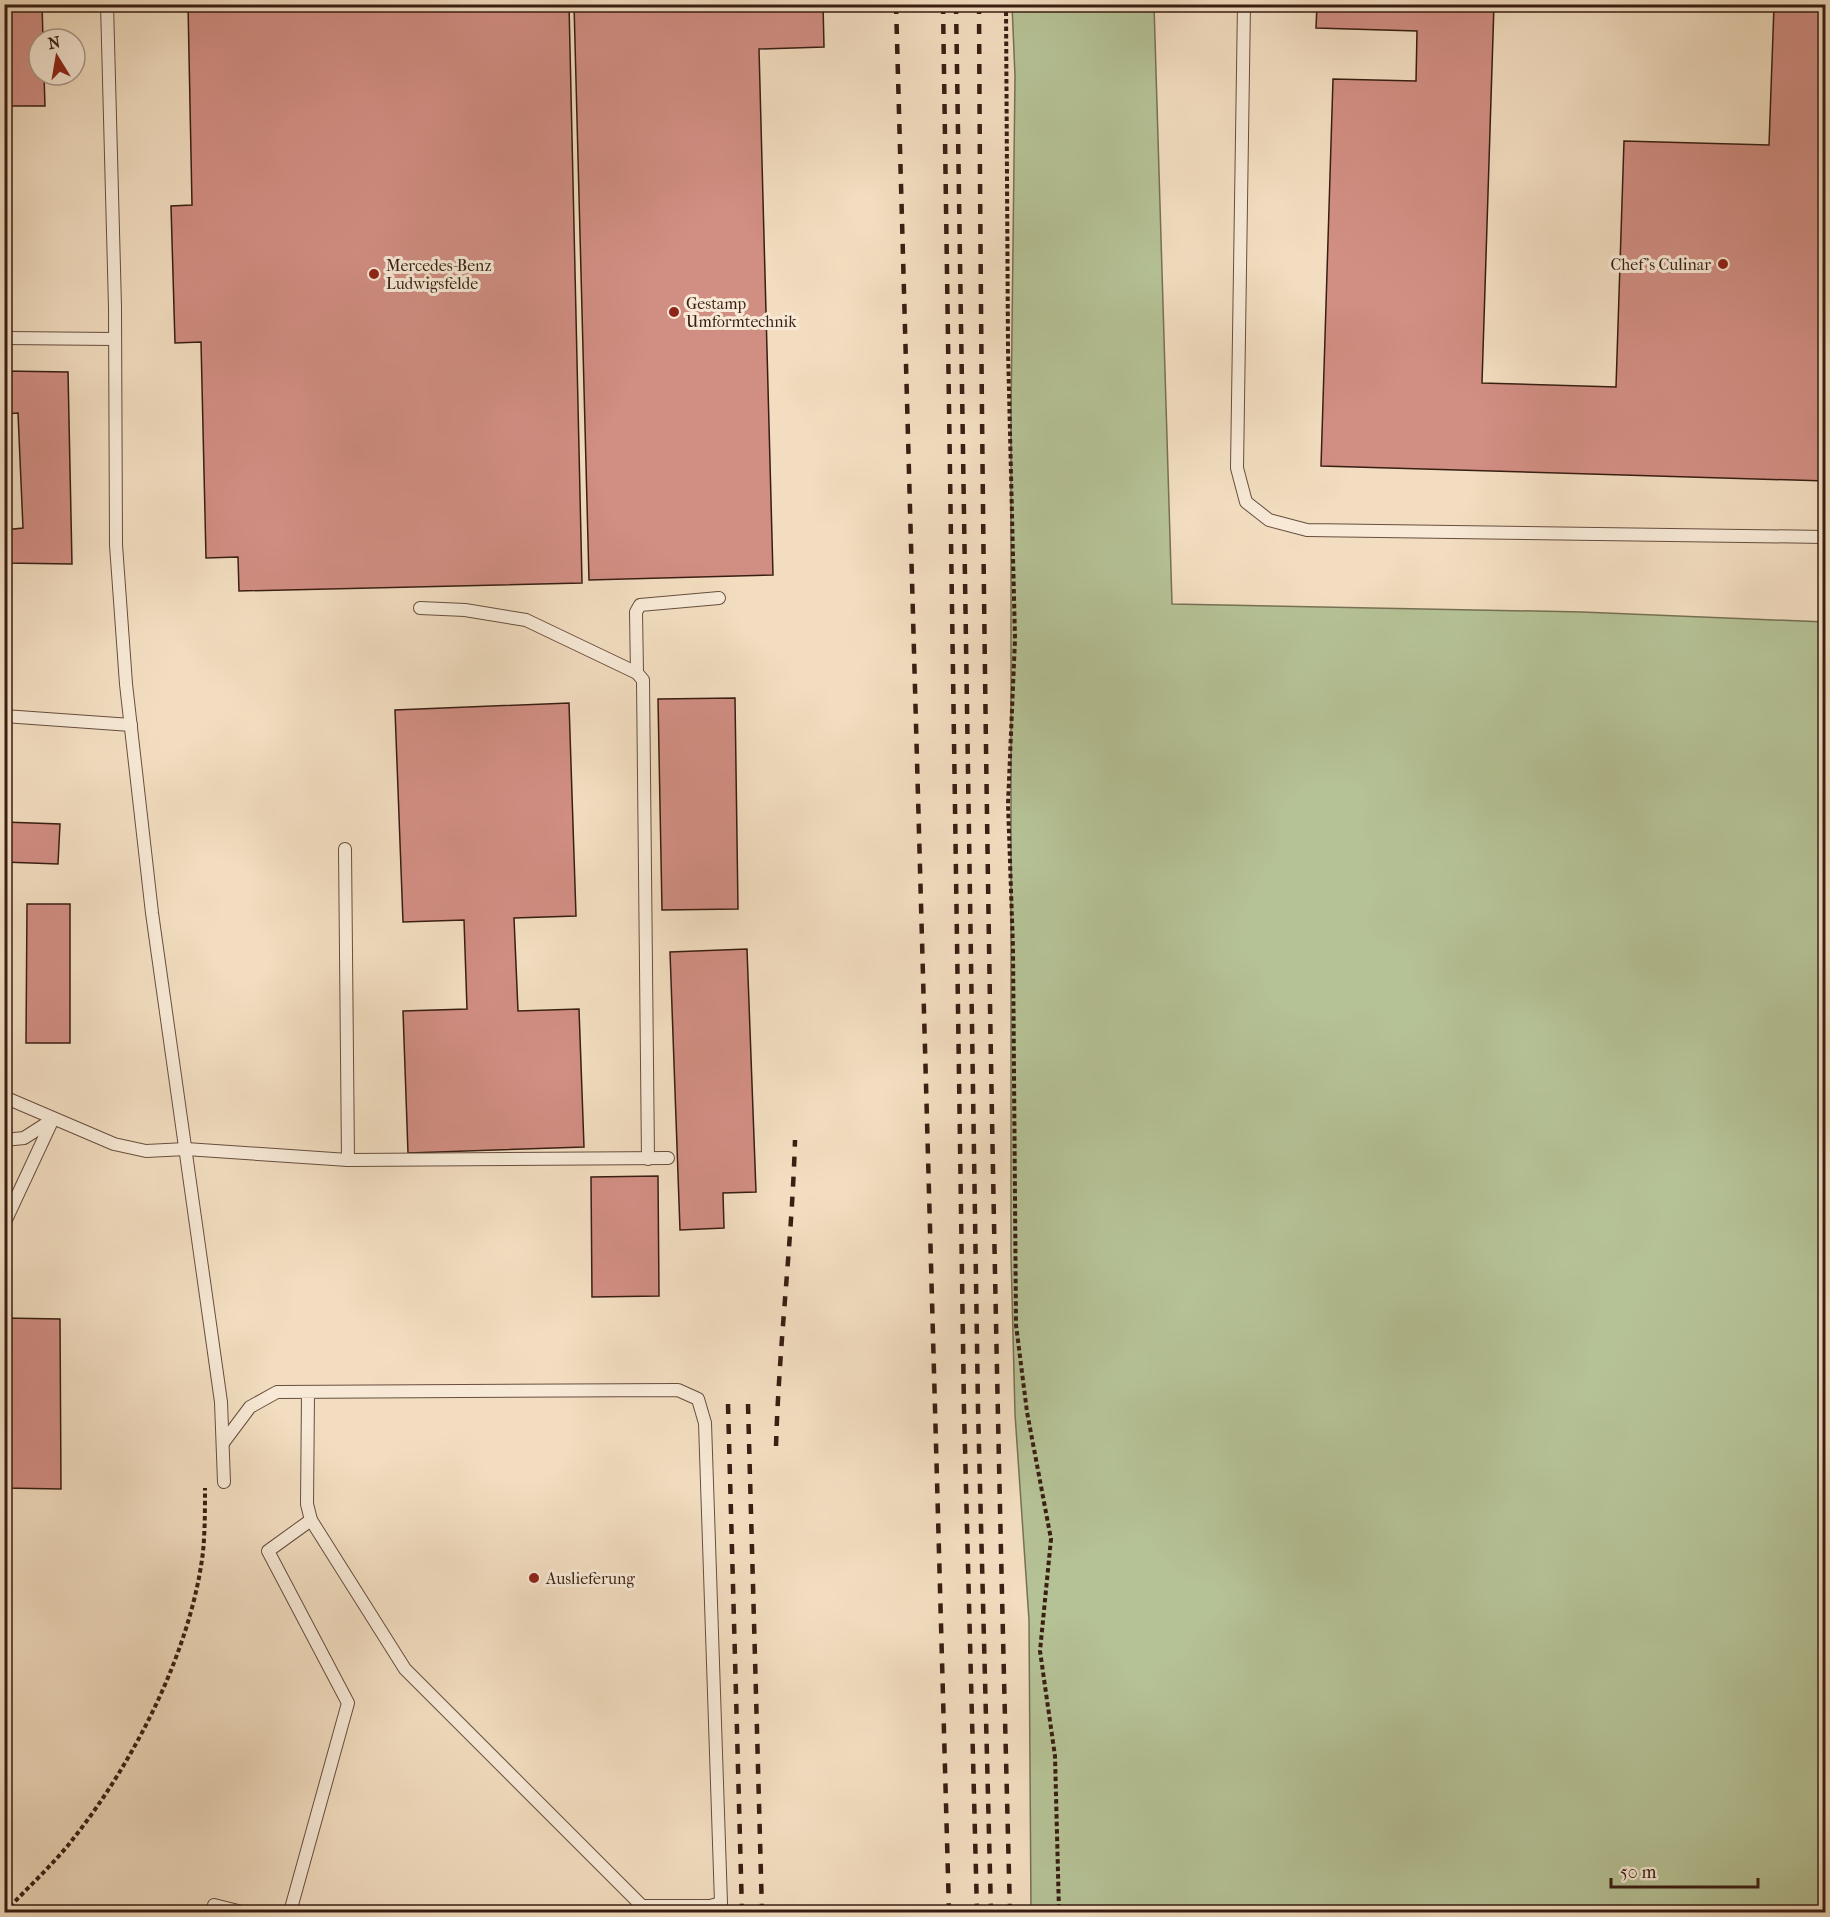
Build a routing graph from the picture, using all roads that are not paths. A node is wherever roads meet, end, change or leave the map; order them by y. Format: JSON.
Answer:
{"nodes":[{"id":1,"x":107,"y":4,"type":"edge"},
{"id":2,"x":1244,"y":4,"type":"edge"},
{"id":3,"x":4,"y":338,"type":"edge"},
{"id":4,"x":115,"y":339,"type":"junction"},
{"id":5,"x":1826,"y":537,"type":"edge"},
{"id":6,"x":718,"y":598,"type":"dead end"},
{"id":7,"x":420,"y":608,"type":"dead end"},
{"id":8,"x":637,"y":673,"type":"junction"},
{"id":9,"x":4,"y":716,"type":"edge"},
{"id":10,"x":130,"y":725,"type":"junction"},
{"id":11,"x":345,"y":849,"type":"dead end"},
{"id":12,"x":4,"y":1097,"type":"edge"},
{"id":13,"x":53,"y":1119,"type":"junction"},
{"id":14,"x":4,"y":1140,"type":"edge"},
{"id":15,"x":186,"y":1149,"type":"junction"},
{"id":16,"x":668,"y":1158,"type":"dead end"},
{"id":17,"x":648,"y":1159,"type":"junction"},
{"id":18,"x":348,"y":1160,"type":"junction"},
{"id":19,"x":4,"y":1224,"type":"edge"},
{"id":20,"x":308,"y":1393,"type":"junction"},
{"id":21,"x":223,"y":1443,"type":"junction"},
{"id":22,"x":224,"y":1482,"type":"dead end"},
{"id":23,"x":311,"y":1520,"type":"junction"},
{"id":24,"x":214,"y":1905,"type":"dead end"},
{"id":25,"x":242,"y":1912,"type":"edge"},
{"id":26,"x":290,"y":1912,"type":"edge"}],
"edges":[{"from":1,"to":4,"type":"lane"},
{"from":2,"to":5,"type":"lane"},
{"from":3,"to":4,"type":"lane"},
{"from":4,"to":10,"type":"lane"},
{"from":6,"to":8,"type":"lane"},
{"from":7,"to":8,"type":"lane"},
{"from":8,"to":17,"type":"lane"},
{"from":9,"to":10,"type":"lane"},
{"from":10,"to":15,"type":"lane"},
{"from":11,"to":18,"type":"lane"},
{"from":12,"to":13,"type":"lane"},
{"from":13,"to":14,"type":"lane"},
{"from":13,"to":15,"type":"lane"},
{"from":13,"to":19,"type":"lane"},
{"from":15,"to":18,"type":"lane"},
{"from":15,"to":21,"type":"lane"},
{"from":16,"to":17,"type":"lane"},
{"from":17,"to":18,"type":"lane"},
{"from":20,"to":21,"type":"lane"},
{"from":20,"to":23,"type":"lane"},
{"from":20,"to":23,"type":"lane"},
{"from":21,"to":22,"type":"lane"},
{"from":23,"to":26,"type":"lane"},
{"from":24,"to":25,"type":"lane"}]}
